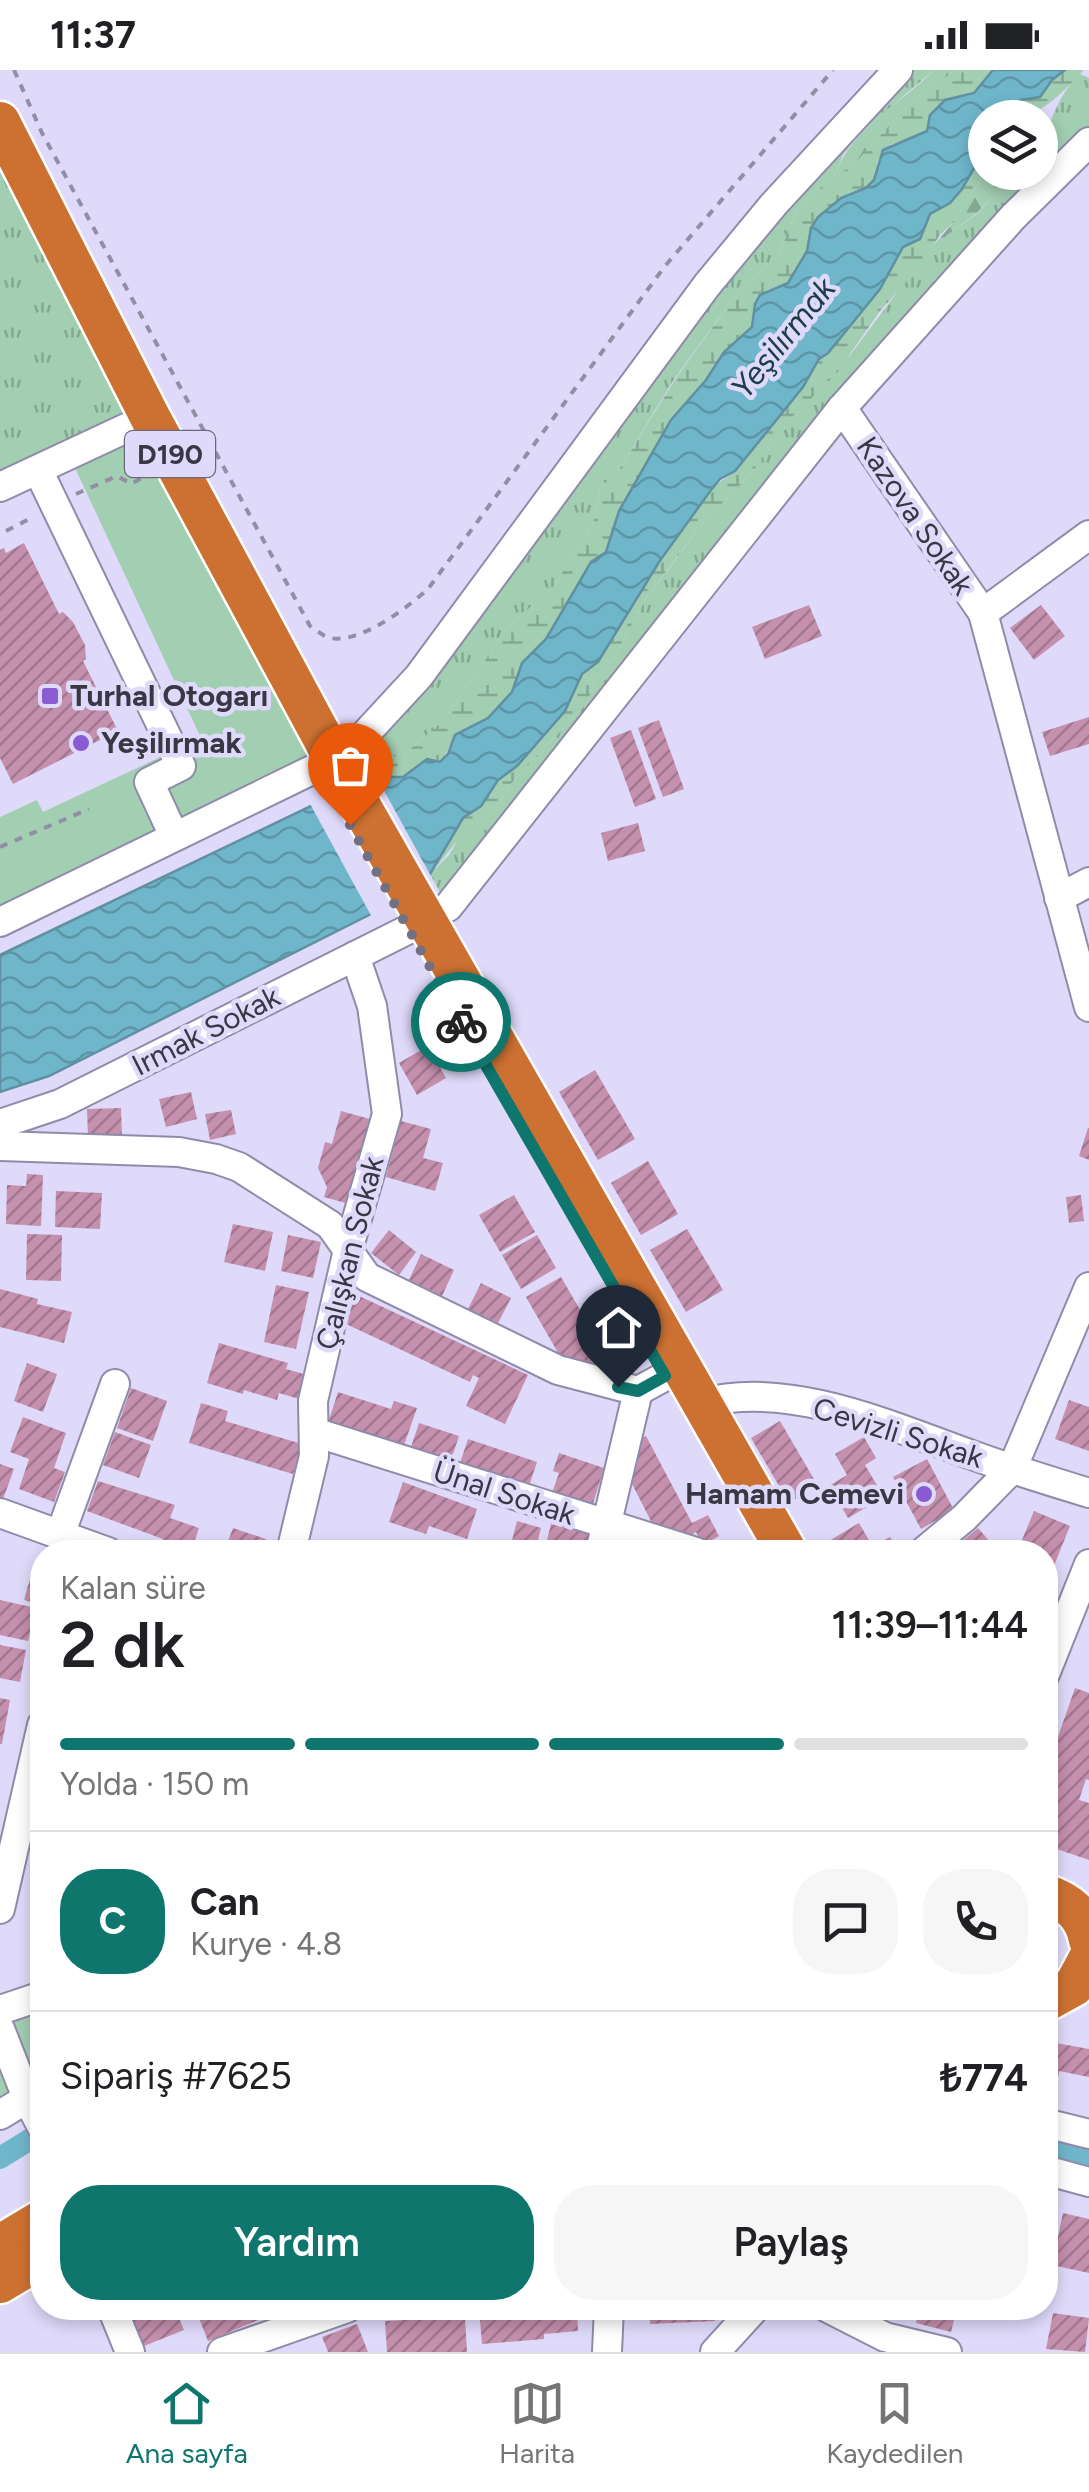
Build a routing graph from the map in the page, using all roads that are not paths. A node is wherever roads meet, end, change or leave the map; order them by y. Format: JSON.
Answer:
{"nodes":[{"id":1,"x":898,"y":70,"type":"edge"},
{"id":2,"x":0,"y":122,"type":"edge"},
{"id":3,"x":1089,"y":142,"type":"edge"},
{"id":4,"x":0,"y":162,"type":"edge"},
{"id":5,"x":842,"y":408,"type":"junction"},
{"id":6,"x":142,"y":421,"type":"junction"},
{"id":7,"x":38,"y":470,"type":"junction"},
{"id":8,"x":0,"y":487,"type":"edge"},
{"id":9,"x":1089,"y":535,"type":"edge"},
{"id":10,"x":982,"y":613,"type":"junction"},
{"id":11,"x":333,"y":775,"type":"junction"},
{"id":12,"x":174,"y":836,"type":"junction"},
{"id":13,"x":1089,"y":882,"type":"edge"},
{"id":14,"x":1059,"y":898,"type":"junction"},
{"id":15,"x":0,"y":922,"type":"edge"},
{"id":16,"x":416,"y":925,"type":"junction"},
{"id":17,"x":355,"y":956,"type":"junction"},
{"id":18,"x":1089,"y":1007,"type":"edge"},
{"id":19,"x":0,"y":1124,"type":"edge"},
{"id":20,"x":0,"y":1147,"type":"edge"},
{"id":21,"x":348,"y":1250,"type":"junction"},
{"id":22,"x":1089,"y":1286,"type":"edge"},
{"id":23,"x":662,"y":1378,"type":"junction"},
{"id":24,"x":115,"y":1384,"type":"dead end"},
{"id":25,"x":703,"y":1403,"type":"junction"},
{"id":26,"x":314,"y":1432,"type":"junction"},
{"id":27,"x":1012,"y":1469,"type":"junction"},
{"id":28,"x":1089,"y":1493,"type":"edge"},
{"id":29,"x":0,"y":1514,"type":"edge"},
{"id":30,"x":602,"y":1539,"type":"edge"},
{"id":31,"x":67,"y":1540,"type":"edge"},
{"id":32,"x":84,"y":1540,"type":"edge"},
{"id":33,"x":294,"y":1540,"type":"edge"},
{"id":34,"x":758,"y":1540,"type":"edge"},
{"id":35,"x":779,"y":1540,"type":"edge"},
{"id":36,"x":937,"y":1540,"type":"edge"},
{"id":37,"x":1089,"y":1564,"type":"edge"},
{"id":38,"x":1058,"y":1642,"type":"edge"},
{"id":39,"x":30,"y":1778,"type":"edge"},
{"id":40,"x":1066,"y":1901,"type":"edge"},
{"id":41,"x":0,"y":1910,"type":"edge"},
{"id":42,"x":1089,"y":1940,"type":"edge"},
{"id":43,"x":1089,"y":1958,"type":"edge"},
{"id":44,"x":1066,"y":1997,"type":"edge"},
{"id":45,"x":30,"y":2000,"type":"edge"},
{"id":46,"x":0,"y":2010,"type":"edge"},
{"id":47,"x":0,"y":2030,"type":"edge"},
{"id":48,"x":30,"y":2093,"type":"edge"},
{"id":49,"x":30,"y":2108,"type":"edge"},
{"id":50,"x":0,"y":2115,"type":"edge"},
{"id":51,"x":1058,"y":2126,"type":"edge"},
{"id":52,"x":1089,"y":2134,"type":"edge"},
{"id":53,"x":1058,"y":2174,"type":"edge"},
{"id":54,"x":1089,"y":2182,"type":"edge"},
{"id":55,"x":30,"y":2227,"type":"edge"},
{"id":56,"x":0,"y":2245,"type":"edge"},
{"id":57,"x":30,"y":2265,"type":"edge"},
{"id":58,"x":0,"y":2283,"type":"edge"},
{"id":59,"x":117,"y":2320,"type":"edge"},
{"id":60,"x":313,"y":2320,"type":"edge"},
{"id":61,"x":608,"y":2320,"type":"edge"},
{"id":62,"x":744,"y":2320,"type":"edge"},
{"id":63,"x":852,"y":2320,"type":"edge"},
{"id":64,"x":130,"y":2352,"type":"edge"},
{"id":65,"x":222,"y":2352,"type":"edge"},
{"id":66,"x":606,"y":2352,"type":"edge"},
{"id":67,"x":715,"y":2352,"type":"edge"},
{"id":68,"x":947,"y":2352,"type":"edge"}],
"edges":[{"from":1,"to":11,"type":"street"},
{"from":2,"to":6,"type":"highway","number":"D190"},
{"from":3,"to":5,"type":"street","name":"Irmak Sokak"},
{"from":4,"to":6,"type":"highway","number":"D190"},
{"from":5,"to":10,"type":"street","name":"Kazova Sokak"},
{"from":5,"to":16,"type":"street","name":"Irmak Sokak"},
{"from":6,"to":7,"type":"street"},
{"from":6,"to":11,"type":"highway","number":"D190"},
{"from":7,"to":8,"type":"street"},
{"from":7,"to":12,"type":"street"},
{"from":9,"to":10,"type":"street","name":"Kazova Sokak"},
{"from":10,"to":14,"type":"street"},
{"from":11,"to":12,"type":"street"},
{"from":11,"to":16,"type":"highway","number":"D190"},
{"from":12,"to":15,"type":"street"},
{"from":13,"to":14,"type":"street"},
{"from":14,"to":18,"type":"street"},
{"from":16,"to":17,"type":"street","name":"Irmak Sokak"},
{"from":16,"to":23,"type":"highway","number":"D190"},
{"from":17,"to":19,"type":"street","name":"Irmak Sokak"},
{"from":17,"to":21,"type":"street","name":"Çalışkan Sokak"},
{"from":20,"to":21,"type":"street"},
{"from":21,"to":23,"type":"street"},
{"from":21,"to":26,"type":"street","name":"Çalışkan Sokak"},
{"from":22,"to":27,"type":"street"},
{"from":23,"to":25,"type":"highway","number":"D190"},
{"from":23,"to":30,"type":"street"},
{"from":23,"to":34,"type":"highway","number":"D190"},
{"from":24,"to":32,"type":"street"},
{"from":25,"to":27,"type":"street","name":"Cevizli Sokak"},
{"from":25,"to":35,"type":"highway","number":"D190"},
{"from":26,"to":30,"type":"street","name":"Ünal Sokak"},
{"from":26,"to":33,"type":"street","name":"Çalışkan Sokak"},
{"from":27,"to":28,"type":"street","name":"Cevizli Sokak"},
{"from":27,"to":36,"type":"street"},
{"from":29,"to":31,"type":"street"},
{"from":37,"to":38,"type":"street"},
{"from":39,"to":41,"type":"street"},
{"from":40,"to":42,"type":"highway"},
{"from":43,"to":44,"type":"highway"},
{"from":45,"to":46,"type":"street"},
{"from":47,"to":48,"type":"street"},
{"from":49,"to":50,"type":"street"},
{"from":51,"to":52,"type":"street"},
{"from":53,"to":54,"type":"street"},
{"from":55,"to":56,"type":"highway"},
{"from":57,"to":58,"type":"highway"},
{"from":59,"to":64,"type":"street"},
{"from":60,"to":65,"type":"street"},
{"from":61,"to":66,"type":"street"},
{"from":62,"to":67,"type":"street"},
{"from":63,"to":68,"type":"street"}]}
